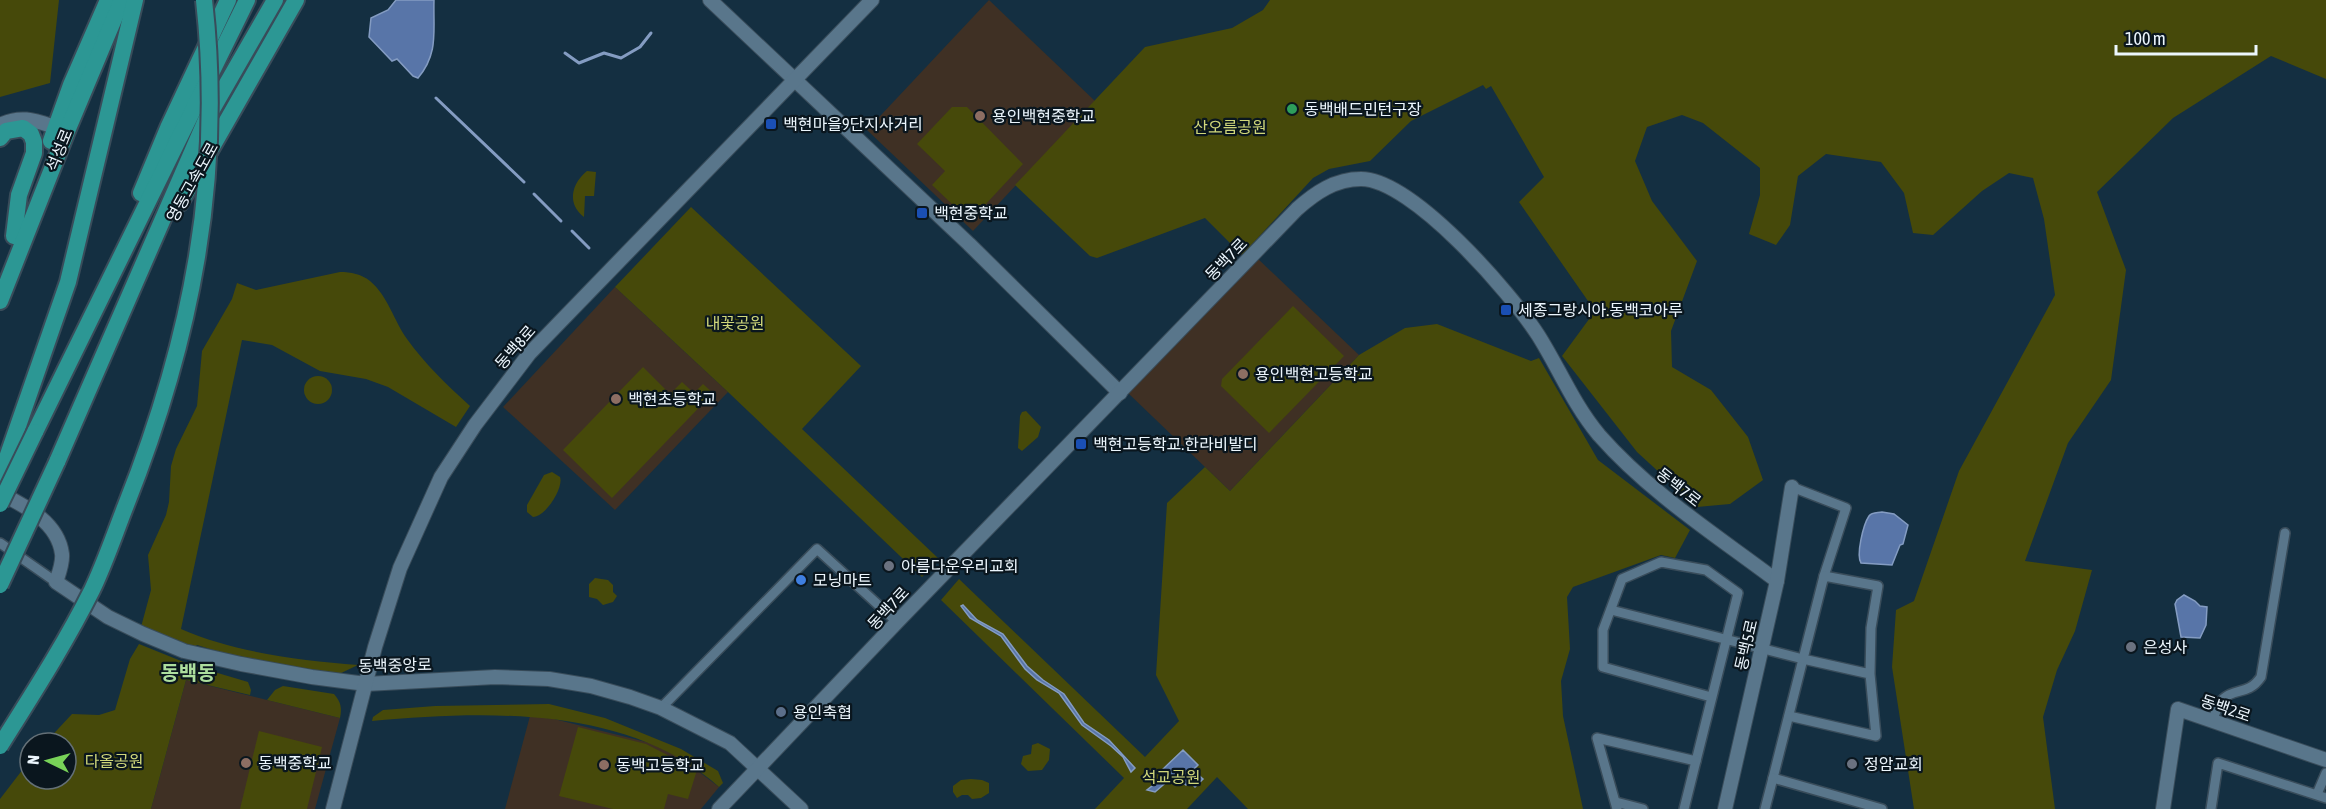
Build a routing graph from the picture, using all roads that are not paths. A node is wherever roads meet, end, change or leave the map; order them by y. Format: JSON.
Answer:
{"nodes":[{"id":1,"x":108,"y":0,"type":"edge"},
{"id":2,"x":122,"y":0,"type":"edge"},
{"id":3,"x":135,"y":0,"type":"edge"},
{"id":4,"x":204,"y":0,"type":"edge"},
{"id":5,"x":228,"y":0,"type":"edge"},
{"id":6,"x":247,"y":0,"type":"edge"},
{"id":7,"x":275,"y":0,"type":"edge"},
{"id":8,"x":296,"y":0,"type":"edge"},
{"id":9,"x":710,"y":0,"type":"edge"},
{"id":10,"x":872,"y":0,"type":"edge"},
{"id":11,"x":102,"y":29,"type":"junction"},
{"id":12,"x":794,"y":79,"type":"junction"},
{"id":13,"x":0,"y":125,"type":"edge"},
{"id":14,"x":62,"y":129,"type":"junction"},
{"id":15,"x":0,"y":138,"type":"edge"},
{"id":16,"x":14,"y":236,"type":"junction"},
{"id":17,"x":0,"y":271,"type":"edge"},
{"id":18,"x":1,"y":299,"type":"edge"},
{"id":19,"x":76,"y":351,"type":"junction"},
{"id":20,"x":96,"y":370,"type":"junction"},
{"id":21,"x":1120,"y":393,"type":"junction"},
{"id":22,"x":0,"y":477,"type":"edge"},
{"id":23,"x":1792,"y":487,"type":"joint"},
{"id":24,"x":0,"y":493,"type":"edge"},
{"id":25,"x":0,"y":504,"type":"edge"},
{"id":26,"x":2284,"y":533,"type":"dead end"},
{"id":27,"x":0,"y":543,"type":"edge"},
{"id":28,"x":1824,"y":576,"type":"junction"},
{"id":29,"x":1778,"y":581,"type":"junction"},
{"id":30,"x":56,"y":582,"type":"junction"},
{"id":31,"x":0,"y":585,"type":"edge"},
{"id":32,"x":1611,"y":609,"type":"junction"},
{"id":33,"x":897,"y":622,"type":"junction"},
{"id":34,"x":1727,"y":640,"type":"junction"},
{"id":35,"x":1762,"y":649,"type":"junction"},
{"id":36,"x":1803,"y":659,"type":"junction"},
{"id":37,"x":1870,"y":674,"type":"junction"},
{"id":38,"x":366,"y":684,"type":"junction"},
{"id":39,"x":1711,"y":697,"type":"junction"},
{"id":40,"x":662,"y":708,"type":"junction"},
{"id":41,"x":1789,"y":716,"type":"junction"},
{"id":42,"x":2212,"y":721,"type":"junction"},
{"id":43,"x":0,"y":746,"type":"edge"},
{"id":44,"x":1696,"y":761,"type":"junction"},
{"id":45,"x":2326,"y":761,"type":"edge"},
{"id":46,"x":757,"y":769,"type":"junction"},
{"id":47,"x":1773,"y":778,"type":"junction"},
{"id":48,"x":2322,"y":796,"type":"edge"},
{"id":49,"x":1616,"y":806,"type":"edge"},
{"id":50,"x":333,"y":809,"type":"edge"},
{"id":51,"x":720,"y":809,"type":"edge"},
{"id":52,"x":801,"y":809,"type":"edge"},
{"id":53,"x":1643,"y":809,"type":"edge"},
{"id":54,"x":1684,"y":809,"type":"edge"},
{"id":55,"x":1725,"y":809,"type":"edge"},
{"id":56,"x":1765,"y":809,"type":"edge"},
{"id":57,"x":1882,"y":809,"type":"edge"},
{"id":58,"x":2163,"y":809,"type":"edge"},
{"id":59,"x":2211,"y":809,"type":"edge"}],
"edges":[{"from":1,"to":11,"type":"highway"},
{"from":2,"to":11,"type":"highway","name":"석성로"},
{"from":3,"to":22,"type":"highway"},
{"from":4,"to":43,"type":"highway","bridge":true},
{"from":5,"to":19,"type":"highway","name":"영동고속도로"},
{"from":6,"to":19,"type":"highway","name":"영동고속도로"},
{"from":7,"to":20,"type":"highway","name":"영동고속도로"},
{"from":8,"to":20,"type":"highway","name":"영동고속도로"},
{"from":9,"to":12,"type":"street"},
{"from":10,"to":12,"type":"street","name":"동백8로"},
{"from":11,"to":14,"type":"highway","name":"석성로"},
{"from":12,"to":21,"type":"street"},
{"from":12,"to":38,"type":"street","name":"동백8로"},
{"from":13,"to":14,"type":"street"},
{"from":14,"to":16,"type":"highway"},
{"from":14,"to":18,"type":"highway","name":"석성로"},
{"from":15,"to":16,"type":"highway"},
{"from":16,"to":17,"type":"highway"},
{"from":19,"to":25,"type":"highway","name":"영동고속도로","bridge":true},
{"from":20,"to":31,"type":"highway","name":"영동고속도로","bridge":true},
{"from":21,"to":29,"type":"street","name":"동백7로"},
{"from":21,"to":33,"type":"street","name":"동백7로"},
{"from":23,"to":28,"type":"street"},
{"from":23,"to":29,"type":"street","name":"동백5로"},
{"from":24,"to":30,"type":"street"},
{"from":26,"to":42,"type":"street"},
{"from":27,"to":30,"type":"street"},
{"from":28,"to":36,"type":"street"},
{"from":28,"to":37,"type":"street"},
{"from":29,"to":35,"type":"street","name":"동백5로"},
{"from":30,"to":38,"type":"street","name":"동백중앙로"},
{"from":32,"to":34,"type":"street"},
{"from":32,"to":34,"type":"street"},
{"from":32,"to":39,"type":"street"},
{"from":33,"to":40,"type":"street"},
{"from":33,"to":46,"type":"street","name":"동백7로"},
{"from":34,"to":35,"type":"street"},
{"from":34,"to":39,"type":"street"},
{"from":35,"to":36,"type":"street"},
{"from":35,"to":55,"type":"street","name":"동백5로"},
{"from":36,"to":37,"type":"street"},
{"from":36,"to":41,"type":"street"},
{"from":37,"to":41,"type":"street"},
{"from":38,"to":40,"type":"street","name":"동백중앙로"},
{"from":38,"to":50,"type":"street","name":"동백8로"},
{"from":39,"to":44,"type":"street"},
{"from":40,"to":46,"type":"street","name":"동백중앙로"},
{"from":41,"to":47,"type":"street"},
{"from":42,"to":45,"type":"street","name":"동백2로"},
{"from":42,"to":58,"type":"street","name":"동백2로"},
{"from":44,"to":49,"type":"street"},
{"from":44,"to":54,"type":"street"},
{"from":45,"to":48,"type":"street"},
{"from":46,"to":51,"type":"street","name":"동백7로"},
{"from":46,"to":52,"type":"street","name":"동백중앙로"},
{"from":47,"to":56,"type":"street"},
{"from":47,"to":57,"type":"street"},
{"from":48,"to":59,"type":"street"},
{"from":49,"to":53,"type":"street"}]}
